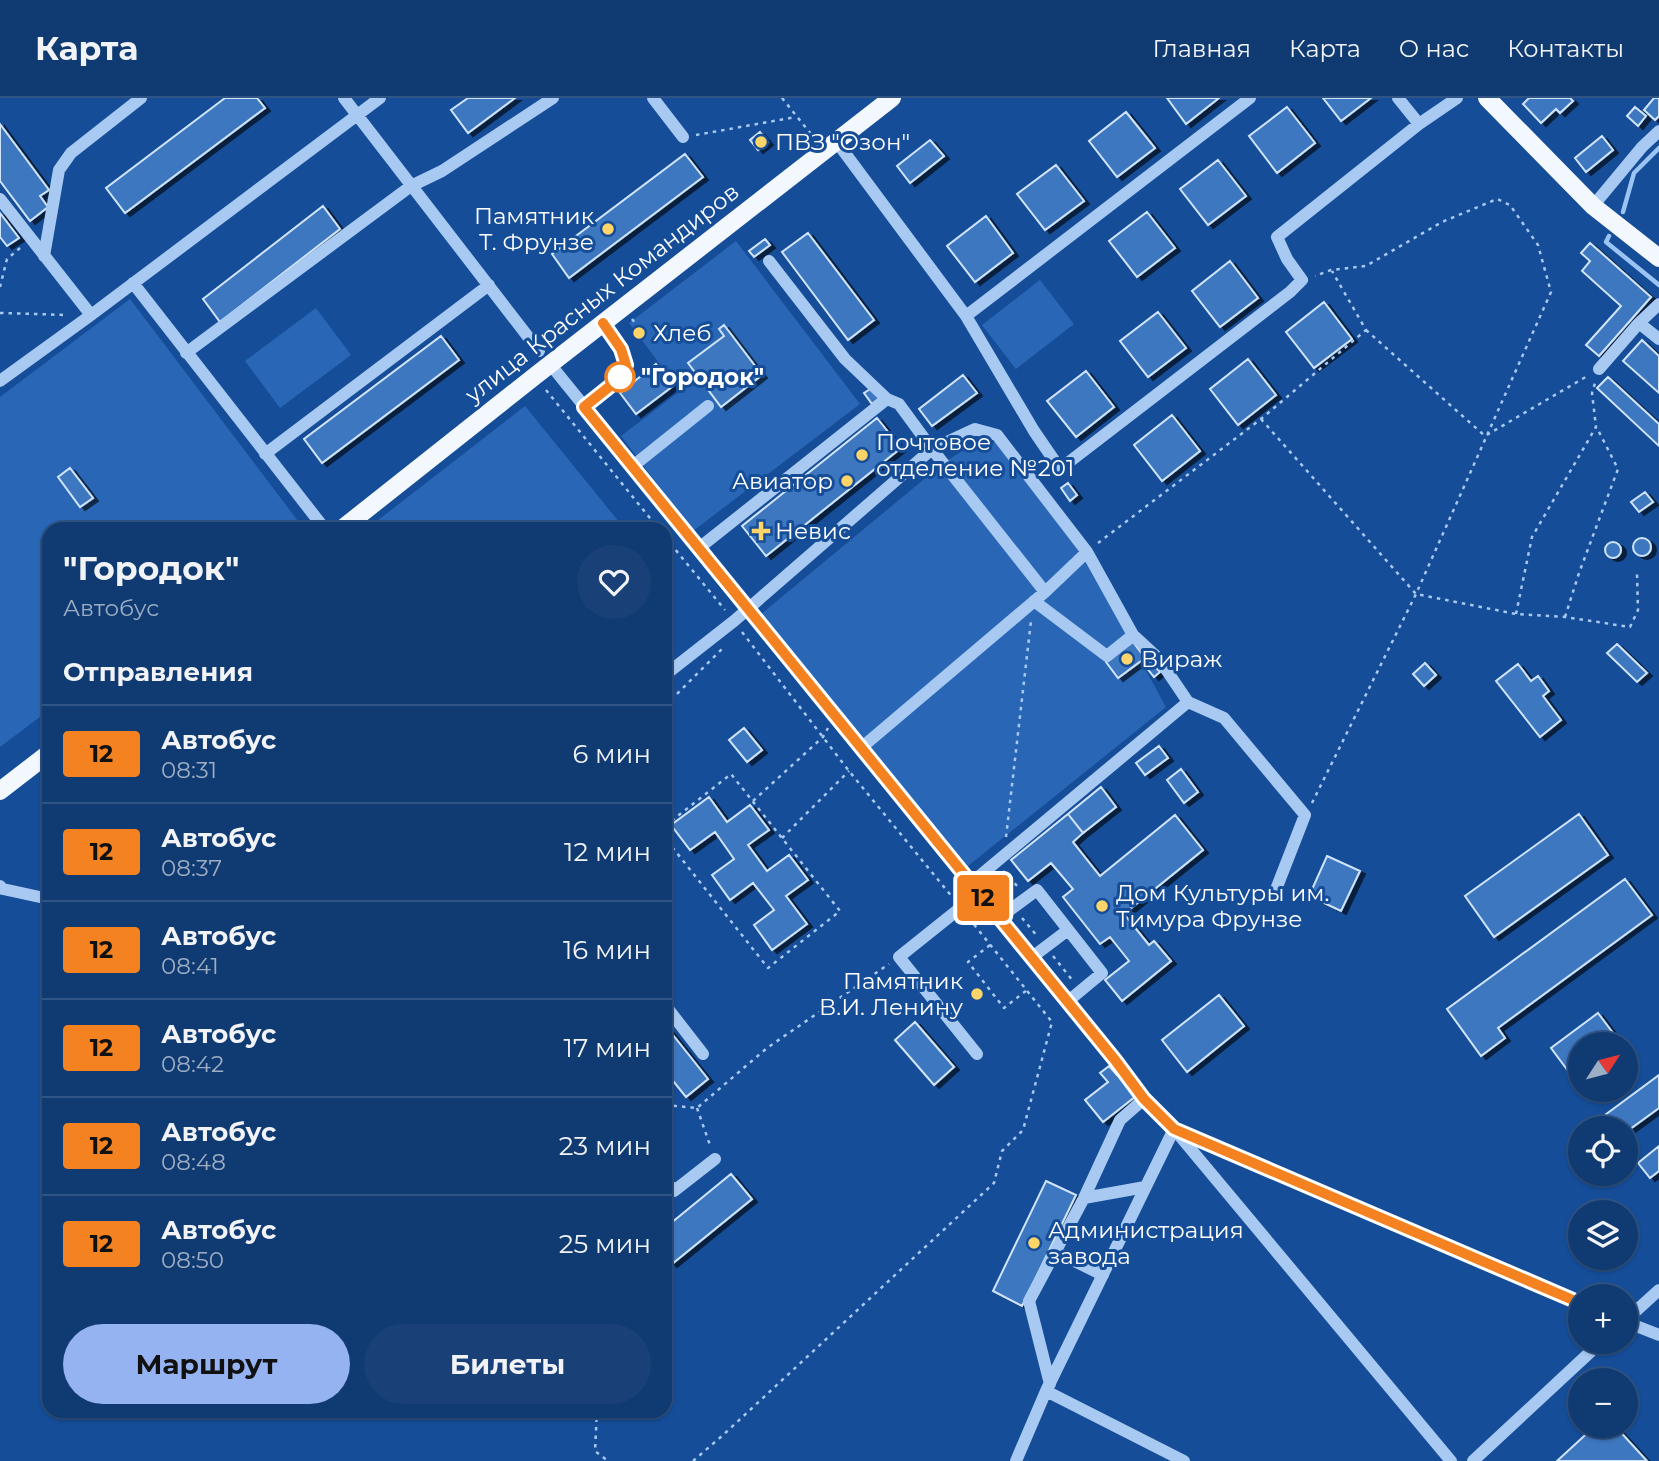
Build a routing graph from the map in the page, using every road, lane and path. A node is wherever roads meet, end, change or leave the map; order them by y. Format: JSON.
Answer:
{"nodes":[{"id":1,"x":141,"y":98,"type":"edge"},
{"id":2,"x":344,"y":98,"type":"edge"},
{"id":3,"x":380,"y":98,"type":"edge"},
{"id":4,"x":553,"y":98,"type":"edge"},
{"id":5,"x":653,"y":98,"type":"edge"},
{"id":6,"x":782,"y":98,"type":"edge"},
{"id":7,"x":892,"y":98,"type":"edge"},
{"id":8,"x":1250,"y":98,"type":"edge"},
{"id":9,"x":1398,"y":98,"type":"edge"},
{"id":10,"x":1457,"y":98,"type":"edge"},
{"id":11,"x":1493,"y":100,"type":"edge"},
{"id":12,"x":358,"y":116,"type":"junction"},
{"id":13,"x":796,"y":117,"type":"junction"},
{"id":14,"x":1419,"y":124,"type":"junction"},
{"id":15,"x":1659,"y":131,"type":"edge"},
{"id":16,"x":683,"y":137,"type":"joint"},
{"id":17,"x":836,"y":141,"type":"junction"},
{"id":18,"x":411,"y":186,"type":"junction"},
{"id":19,"x":0,"y":199,"type":"edge"},
{"id":20,"x":1593,"y":206,"type":"junction"},
{"id":21,"x":31,"y":239,"type":"junction"},
{"id":22,"x":44,"y":256,"type":"junction"},
{"id":23,"x":1659,"y":258,"type":"edge"},
{"id":24,"x":769,"y":261,"type":"dead end"},
{"id":25,"x":1331,"y":270,"type":"junction"},
{"id":26,"x":1302,"y":281,"type":"junction"},
{"id":27,"x":133,"y":283,"type":"junction"},
{"id":28,"x":489,"y":285,"type":"junction"},
{"id":29,"x":0,"y":287,"type":"edge"},
{"id":30,"x":1658,"y":305,"type":"edge"},
{"id":31,"x":0,"y":313,"type":"edge"},
{"id":32,"x":91,"y":315,"type":"junction"},
{"id":33,"x":967,"y":316,"type":"junction"},
{"id":34,"x":603,"y":323,"type":"junction"},
{"id":35,"x":1639,"y":323,"type":"junction"},
{"id":36,"x":1366,"y":330,"type":"junction"},
{"id":37,"x":1659,"y":339,"type":"edge"},
{"id":38,"x":186,"y":353,"type":"junction"},
{"id":39,"x":545,"y":357,"type":"junction"},
{"id":40,"x":1599,"y":369,"type":"junction"},
{"id":41,"x":0,"y":381,"type":"edge"},
{"id":42,"x":547,"y":392,"type":"dead end"},
{"id":43,"x":887,"y":399,"type":"junction"},
{"id":44,"x":708,"y":406,"type":"dead end"},
{"id":45,"x":584,"y":407,"type":"junction"},
{"id":46,"x":1261,"y":419,"type":"junction"},
{"id":47,"x":1596,"y":427,"type":"junction"},
{"id":48,"x":1485,"y":436,"type":"junction"},
{"id":49,"x":932,"y":449,"type":"junction"},
{"id":50,"x":265,"y":454,"type":"junction"},
{"id":51,"x":633,"y":466,"type":"junction"},
{"id":52,"x":319,"y":522,"type":"edge"},
{"id":53,"x":350,"y":522,"type":"edge"},
{"id":54,"x":653,"y":522,"type":"edge"},
{"id":55,"x":672,"y":546,"type":"edge"},
{"id":56,"x":699,"y":548,"type":"junction"},
{"id":57,"x":1087,"y":552,"type":"junction"},
{"id":58,"x":1637,"y":574,"type":"dead end"},
{"id":59,"x":1045,"y":592,"type":"junction"},
{"id":60,"x":1416,"y":594,"type":"junction"},
{"id":61,"x":1034,"y":601,"type":"junction"},
{"id":62,"x":748,"y":608,"type":"junction"},
{"id":63,"x":1516,"y":614,"type":"junction"},
{"id":64,"x":1565,"y":617,"type":"junction"},
{"id":65,"x":734,"y":621,"type":"junction"},
{"id":66,"x":1133,"y":635,"type":"junction"},
{"id":67,"x":723,"y":649,"type":"dead end"},
{"id":68,"x":672,"y":670,"type":"edge"},
{"id":69,"x":672,"y":699,"type":"edge"},
{"id":70,"x":1188,"y":702,"type":"junction"},
{"id":71,"x":836,"y":717,"type":"junction"},
{"id":72,"x":823,"y":737,"type":"junction"},
{"id":73,"x":861,"y":748,"type":"junction"},
{"id":74,"x":42,"y":758,"type":"edge"},
{"id":75,"x":849,"y":771,"type":"junction"},
{"id":76,"x":0,"y":791,"type":"edge"},
{"id":77,"x":752,"y":801,"type":"junction"},
{"id":78,"x":1305,"y":815,"type":"junction"},
{"id":79,"x":672,"y":820,"type":"edge"},
{"id":80,"x":782,"y":838,"type":"junction"},
{"id":81,"x":672,"y":847,"type":"edge"},
{"id":82,"x":1003,"y":855,"type":"junction"},
{"id":83,"x":0,"y":886,"type":"edge"},
{"id":84,"x":975,"y":888,"type":"junction"},
{"id":85,"x":42,"y":897,"type":"edge"},
{"id":86,"x":1027,"y":897,"type":"junction"},
{"id":87,"x":1273,"y":897,"type":"dead end"},
{"id":88,"x":960,"y":908,"type":"junction"},
{"id":89,"x":999,"y":918,"type":"junction"},
{"id":90,"x":1068,"y":930,"type":"junction"},
{"id":91,"x":990,"y":945,"type":"junction"},
{"id":92,"x":899,"y":957,"type":"junction"},
{"id":93,"x":1031,"y":958,"type":"junction"},
{"id":94,"x":1027,"y":990,"type":"junction"},
{"id":95,"x":1068,"y":1002,"type":"junction"},
{"id":96,"x":672,"y":1013,"type":"edge"},
{"id":97,"x":703,"y":1054,"type":"dead end"},
{"id":98,"x":977,"y":1054,"type":"dead end"},
{"id":99,"x":1144,"y":1099,"type":"junction"},
{"id":100,"x":672,"y":1106,"type":"edge"},
{"id":101,"x":697,"y":1108,"type":"junction"},
{"id":102,"x":1174,"y":1129,"type":"junction"},
{"id":103,"x":715,"y":1159,"type":"joint"},
{"id":104,"x":1145,"y":1187,"type":"junction"},
{"id":105,"x":672,"y":1189,"type":"edge"},
{"id":106,"x":1084,"y":1198,"type":"junction"},
{"id":107,"x":1056,"y":1252,"type":"junction"},
{"id":108,"x":1103,"y":1275,"type":"junction"},
{"id":109,"x":1659,"y":1290,"type":"edge"},
{"id":110,"x":1568,"y":1298,"type":"edge"},
{"id":111,"x":1638,"y":1310,"type":"edge"},
{"id":112,"x":1638,"y":1326,"type":"edge"},
{"id":113,"x":1659,"y":1335,"type":"edge"},
{"id":114,"x":1588,"y":1354,"type":"edge"},
{"id":115,"x":1048,"y":1388,"type":"junction"},
{"id":116,"x":597,"y":1418,"type":"edge"},
{"id":117,"x":608,"y":1461,"type":"edge"},
{"id":118,"x":693,"y":1461,"type":"edge"},
{"id":119,"x":1016,"y":1461,"type":"edge"},
{"id":120,"x":1184,"y":1461,"type":"edge"},
{"id":121,"x":1451,"y":1461,"type":"edge"},
{"id":122,"x":1473,"y":1461,"type":"edge"}],
"edges":[{"from":1,"to":22,"type":"street"},
{"from":2,"to":12,"type":"street"},
{"from":3,"to":12,"type":"street"},
{"from":4,"to":18,"type":"street"},
{"from":5,"to":16,"type":"street"},
{"from":6,"to":13,"type":"path"},
{"from":7,"to":17,"type":"main road","name":"улица Красных Командиров"},
{"from":8,"to":33,"type":"street"},
{"from":9,"to":14,"type":"street"},
{"from":10,"to":14,"type":"street"},
{"from":11,"to":20,"type":"main road"},
{"from":12,"to":18,"type":"street"},
{"from":12,"to":27,"type":"street"},
{"from":13,"to":16,"type":"path"},
{"from":13,"to":17,"type":"path"},
{"from":14,"to":26,"type":"street"},
{"from":15,"to":20,"type":"street"},
{"from":17,"to":33,"type":"street"},
{"from":17,"to":34,"type":"main road","name":"улица Красных Командиров"},
{"from":18,"to":28,"type":"street"},
{"from":18,"to":38,"type":"street"},
{"from":19,"to":21,"type":"street"},
{"from":20,"to":23,"type":"main road"},
{"from":21,"to":22,"type":"street"},
{"from":21,"to":29,"type":"path"},
{"from":22,"to":32,"type":"street"},
{"from":24,"to":43,"type":"street"},
{"from":25,"to":26,"type":"path"},
{"from":25,"to":36,"type":"path"},
{"from":25,"to":48,"type":"path"},
{"from":26,"to":33,"type":"street"},
{"from":27,"to":32,"type":"street"},
{"from":27,"to":38,"type":"street"},
{"from":28,"to":39,"type":"street"},
{"from":28,"to":50,"type":"street"},
{"from":30,"to":35,"type":"street"},
{"from":31,"to":32,"type":"path"},
{"from":32,"to":41,"type":"street"},
{"from":34,"to":39,"type":"main road","name":"улица Красных Командиров"},
{"from":34,"to":45,"type":"street"},
{"from":35,"to":37,"type":"street"},
{"from":35,"to":40,"type":"street"},
{"from":36,"to":46,"type":"path"},
{"from":36,"to":48,"type":"path"},
{"from":38,"to":50,"type":"street"},
{"from":39,"to":45,"type":"street"},
{"from":39,"to":53,"type":"main road","name":"улица Красных Командиров"},
{"from":40,"to":47,"type":"path"},
{"from":40,"to":48,"type":"path"},
{"from":42,"to":54,"type":"path"},
{"from":43,"to":49,"type":"street"},
{"from":43,"to":56,"type":"street"},
{"from":44,"to":51,"type":"street"},
{"from":45,"to":51,"type":"street"},
{"from":46,"to":57,"type":"path"},
{"from":46,"to":60,"type":"path"},
{"from":47,"to":63,"type":"path"},
{"from":47,"to":64,"type":"path"},
{"from":48,"to":60,"type":"path"},
{"from":49,"to":57,"type":"street"},
{"from":49,"to":59,"type":"street"},
{"from":49,"to":62,"type":"street"},
{"from":50,"to":52,"type":"street"},
{"from":51,"to":56,"type":"street"},
{"from":55,"to":65,"type":"path"},
{"from":56,"to":62,"type":"street"},
{"from":57,"to":59,"type":"street"},
{"from":57,"to":66,"type":"street"},
{"from":58,"to":64,"type":"path"},
{"from":59,"to":61,"type":"street"},
{"from":60,"to":63,"type":"path"},
{"from":60,"to":78,"type":"path"},
{"from":61,"to":66,"type":"street"},
{"from":61,"to":73,"type":"street"},
{"from":61,"to":82,"type":"path"},
{"from":62,"to":65,"type":"street"},
{"from":62,"to":71,"type":"street"},
{"from":63,"to":64,"type":"path"},
{"from":65,"to":68,"type":"street"},
{"from":65,"to":72,"type":"path"},
{"from":66,"to":70,"type":"street"},
{"from":67,"to":69,"type":"path"},
{"from":70,"to":78,"type":"street"},
{"from":70,"to":82,"type":"street"},
{"from":71,"to":72,"type":"path"},
{"from":71,"to":73,"type":"street"},
{"from":72,"to":75,"type":"path"},
{"from":72,"to":77,"type":"path"},
{"from":73,"to":84,"type":"street"},
{"from":74,"to":76,"type":"main road"},
{"from":75,"to":80,"type":"path"},
{"from":75,"to":88,"type":"path"},
{"from":77,"to":79,"type":"path"},
{"from":77,"to":80,"type":"path"},
{"from":78,"to":87,"type":"street"},
{"from":80,"to":81,"type":"path"},
{"from":82,"to":84,"type":"street"},
{"from":82,"to":86,"type":"path"},
{"from":83,"to":85,"type":"street"},
{"from":84,"to":88,"type":"street"},
{"from":84,"to":89,"type":"street"},
{"from":86,"to":89,"type":"street"},
{"from":86,"to":90,"type":"street"},
{"from":88,"to":91,"type":"path"},
{"from":88,"to":92,"type":"street"},
{"from":89,"to":93,"type":"street"},
{"from":90,"to":93,"type":"street"},
{"from":90,"to":95,"type":"street"},
{"from":91,"to":94,"type":"path"},
{"from":91,"to":94,"type":"path"},
{"from":92,"to":98,"type":"street"},
{"from":92,"to":101,"type":"path"},
{"from":93,"to":95,"type":"street"},
{"from":94,"to":118,"type":"path"},
{"from":95,"to":99,"type":"street"},
{"from":96,"to":97,"type":"street"},
{"from":99,"to":102,"type":"street"},
{"from":99,"to":106,"type":"street"},
{"from":100,"to":101,"type":"path"},
{"from":101,"to":103,"type":"path"},
{"from":102,"to":104,"type":"street"},
{"from":102,"to":110,"type":"street"},
{"from":102,"to":121,"type":"street"},
{"from":103,"to":105,"type":"street"},
{"from":104,"to":106,"type":"street"},
{"from":104,"to":108,"type":"street"},
{"from":106,"to":107,"type":"street"},
{"from":107,"to":108,"type":"street"},
{"from":107,"to":115,"type":"street"},
{"from":108,"to":115,"type":"street"},
{"from":109,"to":111,"type":"street"},
{"from":112,"to":113,"type":"street"},
{"from":114,"to":122,"type":"street"},
{"from":115,"to":119,"type":"street"},
{"from":115,"to":120,"type":"street"},
{"from":116,"to":117,"type":"path"}]}
